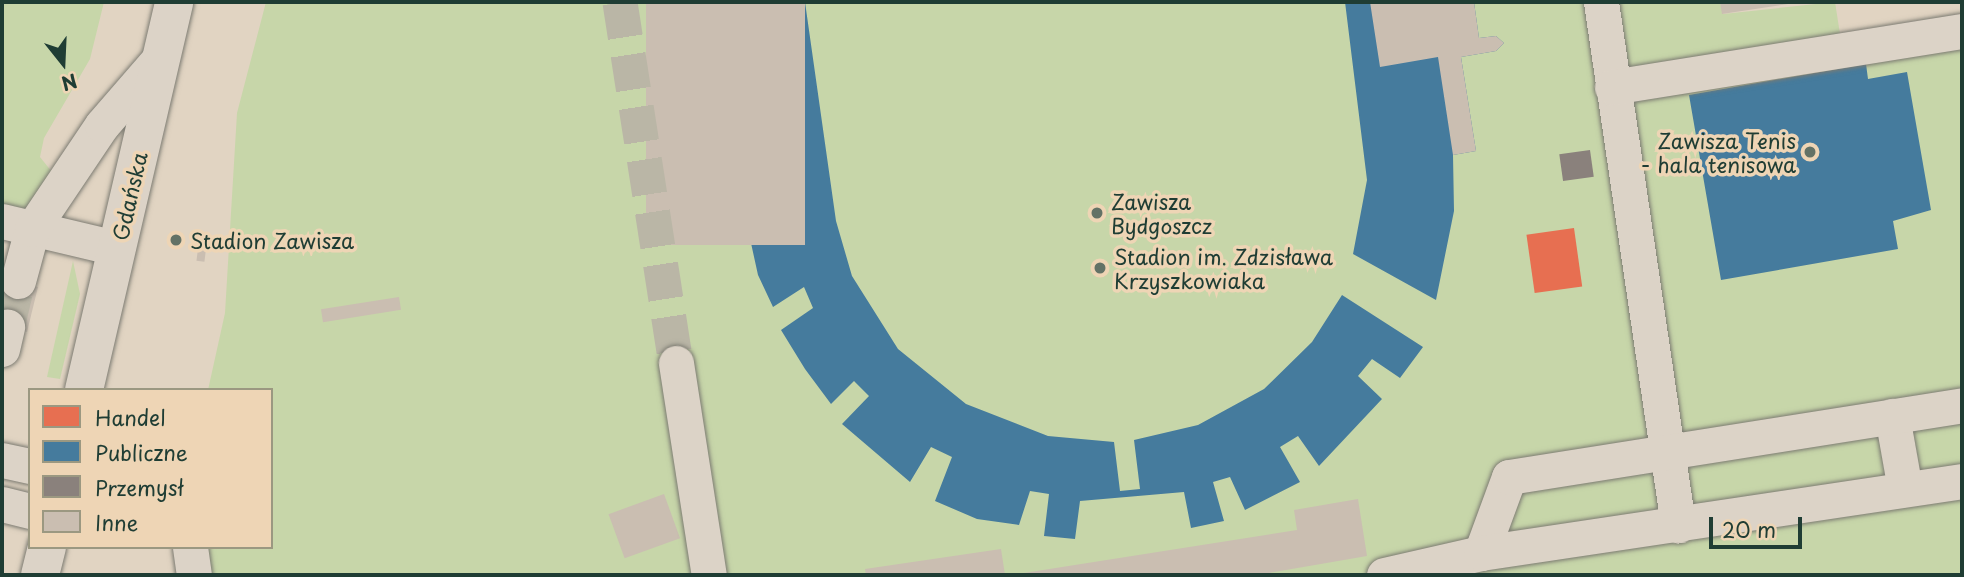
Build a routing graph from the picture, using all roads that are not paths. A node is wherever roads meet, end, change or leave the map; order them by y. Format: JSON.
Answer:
{"nodes":[{"id":1,"x":174,"y":2,"type":"edge"},
{"id":2,"x":1601,"y":2,"type":"edge"},
{"id":3,"x":1962,"y":31,"type":"edge"},
{"id":4,"x":160,"y":58,"type":"junction"},
{"id":5,"x":1612,"y":87,"type":"junction"},
{"id":6,"x":17,"y":225,"type":"edge"},
{"id":7,"x":116,"y":248,"type":"junction"},
{"id":8,"x":18,"y":281,"type":"tunnel mouth"},
{"id":9,"x":676,"y":363,"type":"tunnel mouth"},
{"id":10,"x":84,"y":388,"type":"edge"},
{"id":11,"x":1962,"y":405,"type":"edge"},
{"id":12,"x":1892,"y":416,"type":"junction"},
{"id":13,"x":1667,"y":451,"type":"junction"},
{"id":14,"x":2,"y":460,"type":"edge"},
{"id":15,"x":28,"y":466,"type":"edge"},
{"id":16,"x":1962,"y":481,"type":"edge"},
{"id":17,"x":1905,"y":489,"type":"junction"},
{"id":18,"x":2,"y":504,"type":"edge"},
{"id":19,"x":28,"y":510,"type":"edge"},
{"id":20,"x":1678,"y":525,"type":"junction"},
{"id":21,"x":46,"y":549,"type":"edge"},
{"id":22,"x":190,"y":549,"type":"edge"},
{"id":23,"x":1481,"y":553,"type":"junction"},
{"id":24,"x":40,"y":575,"type":"edge"},
{"id":25,"x":194,"y":575,"type":"edge"},
{"id":26,"x":709,"y":575,"type":"edge"},
{"id":27,"x":1384,"y":575,"type":"edge"}],
"edges":[{"from":1,"to":4,"type":"main road","name":"Gdańska"},
{"from":2,"to":5,"type":"street"},
{"from":3,"to":5,"type":"street"},
{"from":4,"to":6,"type":"street"},
{"from":4,"to":7,"type":"main road","name":"Gdańska"},
{"from":5,"to":13,"type":"street"},
{"from":6,"to":7,"type":"street"},
{"from":6,"to":8,"type":"street"},
{"from":7,"to":10,"type":"main road","name":"Gdańska"},
{"from":9,"to":26,"type":"street"},
{"from":11,"to":12,"type":"street"},
{"from":12,"to":13,"type":"street"},
{"from":12,"to":17,"type":"street"},
{"from":13,"to":20,"type":"street"},
{"from":13,"to":23,"type":"street"},
{"from":14,"to":15,"type":"street"},
{"from":16,"to":17,"type":"street"},
{"from":17,"to":20,"type":"street"},
{"from":18,"to":19,"type":"street"},
{"from":20,"to":23,"type":"street"},
{"from":21,"to":24,"type":"main road"},
{"from":22,"to":25,"type":"street"},
{"from":23,"to":27,"type":"street"}]}
